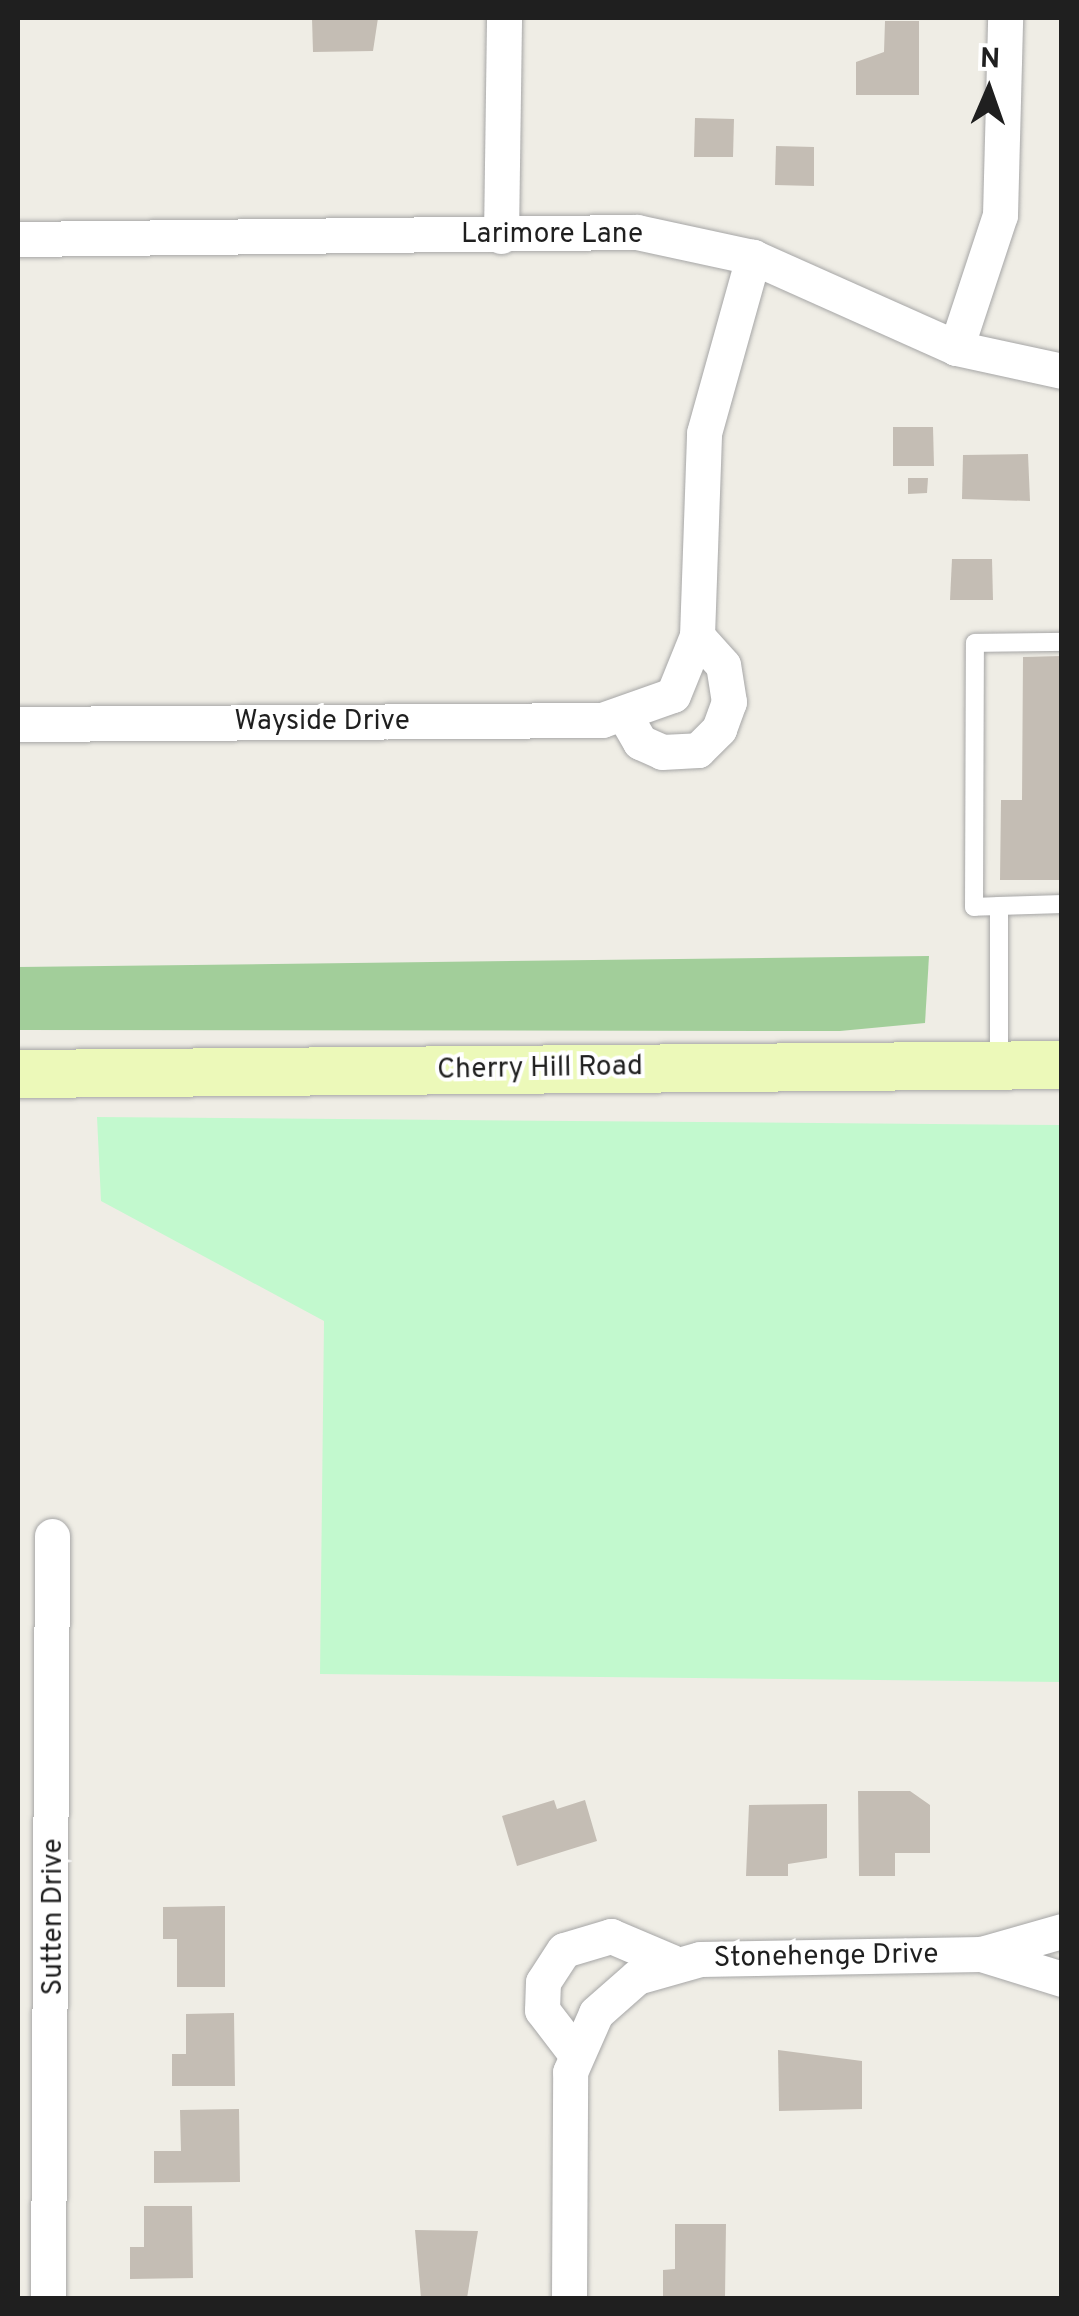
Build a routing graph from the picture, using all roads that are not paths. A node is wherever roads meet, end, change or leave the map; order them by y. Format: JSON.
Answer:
{"nodes":[{"id":1,"x":504,"y":18,"type":"edge"},
{"id":2,"x":1005,"y":18,"type":"edge"},
{"id":3,"x":501,"y":236,"type":"junction"},
{"id":4,"x":18,"y":239,"type":"edge"},
{"id":5,"x":753,"y":257,"type":"junction"},
{"id":6,"x":956,"y":348,"type":"junction"},
{"id":7,"x":1062,"y":371,"type":"edge"},
{"id":8,"x":697,"y":636,"type":"junction"},
{"id":9,"x":1062,"y":642,"type":"edge"},
{"id":10,"x":625,"y":716,"type":"junction"},
{"id":11,"x":18,"y":724,"type":"edge"},
{"id":12,"x":1062,"y":904,"type":"edge"},
{"id":13,"x":999,"y":906,"type":"junction"},
{"id":14,"x":1062,"y":1064,"type":"edge"},
{"id":15,"x":998,"y":1065,"type":"junction"},
{"id":16,"x":18,"y":1074,"type":"edge"},
{"id":17,"x":52,"y":1536,"type":"dead end"},
{"id":18,"x":1062,"y":1931,"type":"edge"},
{"id":19,"x":980,"y":1954,"type":"junction"},
{"id":20,"x":672,"y":1962,"type":"junction"},
{"id":21,"x":1062,"y":1979,"type":"edge"},
{"id":22,"x":575,"y":2053,"type":"junction"},
{"id":23,"x":48,"y":2298,"type":"edge"},
{"id":24,"x":569,"y":2298,"type":"edge"}],
"edges":[{"from":1,"to":3,"type":"street"},
{"from":2,"to":6,"type":"street"},
{"from":3,"to":4,"type":"street","name":"Larimore Lane"},
{"from":3,"to":5,"type":"street","name":"Larimore Lane"},
{"from":5,"to":6,"type":"street","name":"Larimore Lane"},
{"from":5,"to":8,"type":"street","name":"Wayside Drive"},
{"from":6,"to":7,"type":"street","name":"Larimore Lane"},
{"from":8,"to":10,"type":"street","name":"Wayside Drive"},
{"from":8,"to":10,"type":"street"},
{"from":9,"to":13,"type":"lane"},
{"from":10,"to":11,"type":"street","name":"Wayside Drive"},
{"from":12,"to":13,"type":"lane"},
{"from":13,"to":15,"type":"lane"},
{"from":14,"to":15,"type":"main road","name":"Cherry Hill Road"},
{"from":15,"to":16,"type":"main road","name":"Cherry Hill Road"},
{"from":17,"to":23,"type":"street","name":"Sutten Drive"},
{"from":18,"to":19,"type":"street","name":"Stonehenge Drive"},
{"from":19,"to":20,"type":"street","name":"Stonehenge Drive"},
{"from":19,"to":21,"type":"street","name":"Stonehenge Drive"},
{"from":20,"to":22,"type":"street","name":"Stonehenge Drive"},
{"from":20,"to":22,"type":"street","name":"Stonehenge Drive"},
{"from":22,"to":24,"type":"street"}]}
